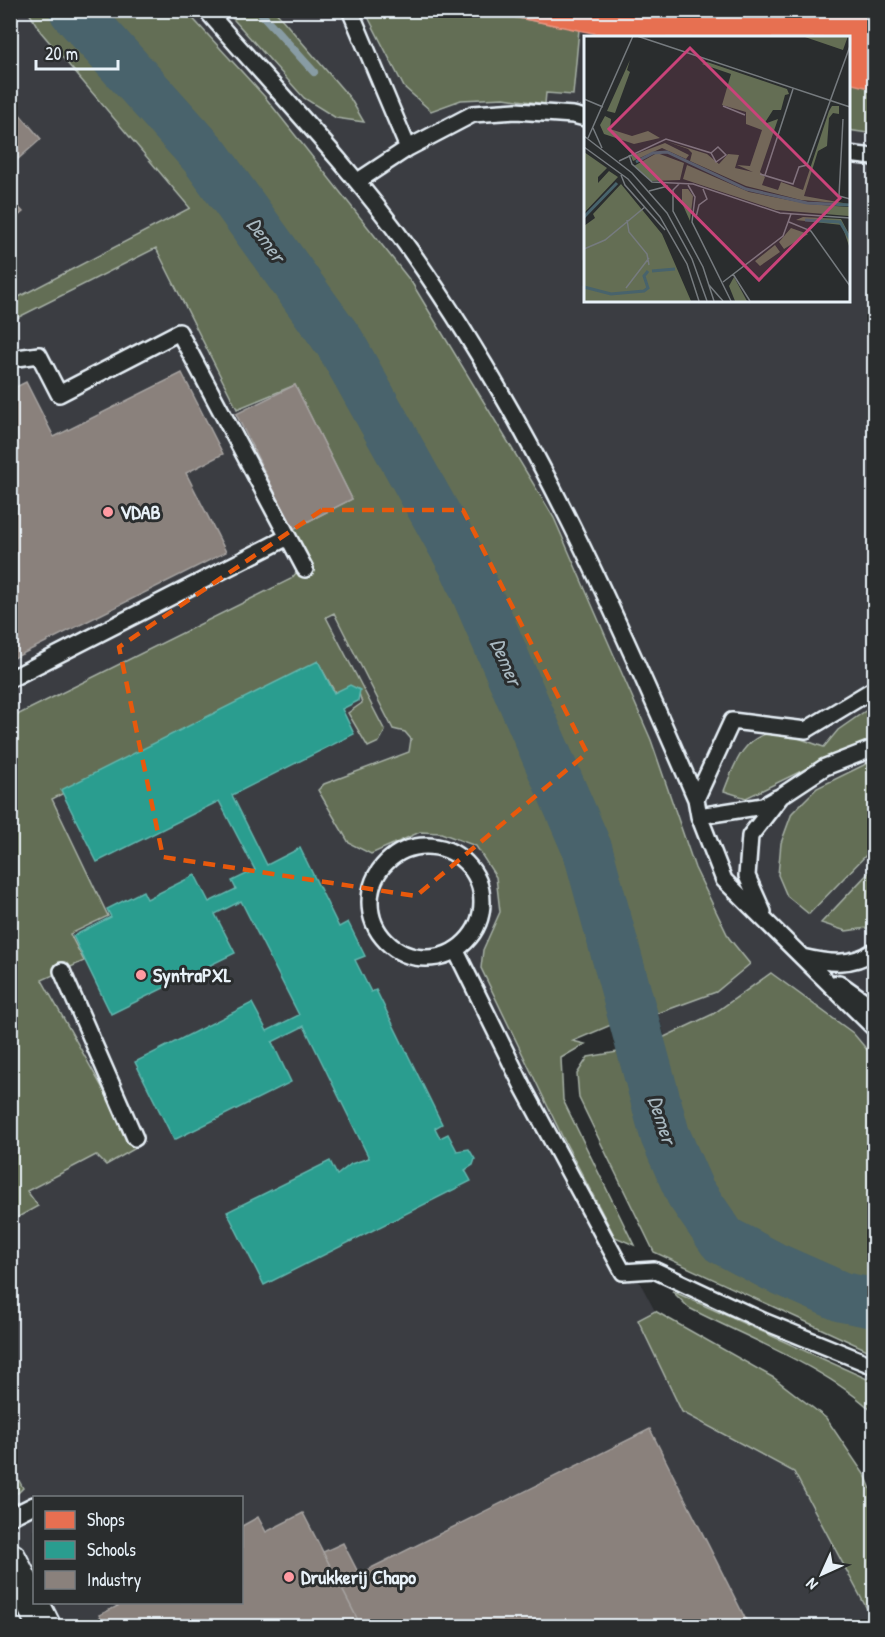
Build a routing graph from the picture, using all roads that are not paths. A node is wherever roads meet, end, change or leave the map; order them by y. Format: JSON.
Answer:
{"nodes":[{"id":1,"x":206,"y":10,"type":"edge"},
{"id":2,"x":350,"y":10,"type":"edge"},
{"id":3,"x":584,"y":118,"type":"edge"},
{"id":4,"x":408,"y":148,"type":"junction"},
{"id":5,"x":849,"y":154,"type":"edge"},
{"id":6,"x":874,"y":157,"type":"edge"},
{"id":7,"x":358,"y":181,"type":"junction"},
{"id":8,"x":10,"y":358,"type":"edge"},
{"id":9,"x":288,"y":537,"type":"junction"},
{"id":10,"x":305,"y":569,"type":"dead end"},
{"id":11,"x":10,"y":679,"type":"edge"},
{"id":12,"x":874,"y":689,"type":"edge"},
{"id":13,"x":874,"y":748,"type":"edge"},
{"id":14,"x":781,"y":796,"type":"junction"},
{"id":15,"x":696,"y":799,"type":"junction"},
{"id":16,"x":699,"y":816,"type":"junction"},
{"id":17,"x":766,"y":920,"type":"junction"},
{"id":18,"x":456,"y":951,"type":"junction"},
{"id":19,"x":874,"y":951,"type":"edge"},
{"id":20,"x":802,"y":957,"type":"junction"},
{"id":21,"x":62,"y":971,"type":"dead end"},
{"id":22,"x":874,"y":1008,"type":"edge"},
{"id":23,"x":874,"y":1028,"type":"edge"},
{"id":24,"x":135,"y":1138,"type":"dead end"},
{"id":25,"x":874,"y":1366,"type":"edge"},
{"id":26,"x":33,"y":1506,"type":"edge"},
{"id":27,"x":10,"y":1517,"type":"edge"},
{"id":28,"x":10,"y":1559,"type":"edge"},
{"id":29,"x":44,"y":1626,"type":"edge"}],
"edges":[{"from":1,"to":7,"type":"lane"},
{"from":2,"to":4,"type":"lane"},
{"from":3,"to":4,"type":"lane"},
{"from":4,"to":7,"type":"lane"},
{"from":5,"to":6,"type":"lane"},
{"from":7,"to":15,"type":"lane"},
{"from":8,"to":9,"type":"lane"},
{"from":9,"to":10,"type":"lane"},
{"from":9,"to":11,"type":"lane"},
{"from":12,"to":15,"type":"lane"},
{"from":13,"to":14,"type":"lane"},
{"from":14,"to":16,"type":"lane"},
{"from":14,"to":17,"type":"lane"},
{"from":15,"to":16,"type":"lane"},
{"from":16,"to":17,"type":"lane"},
{"from":17,"to":20,"type":"lane"},
{"from":18,"to":18,"type":"lane"},
{"from":18,"to":25,"type":"lane"},
{"from":19,"to":20,"type":"lane"},
{"from":20,"to":22,"type":"lane"},
{"from":20,"to":23,"type":"lane"},
{"from":21,"to":24,"type":"lane"},
{"from":26,"to":27,"type":"lane"},
{"from":28,"to":29,"type":"street"}]}
